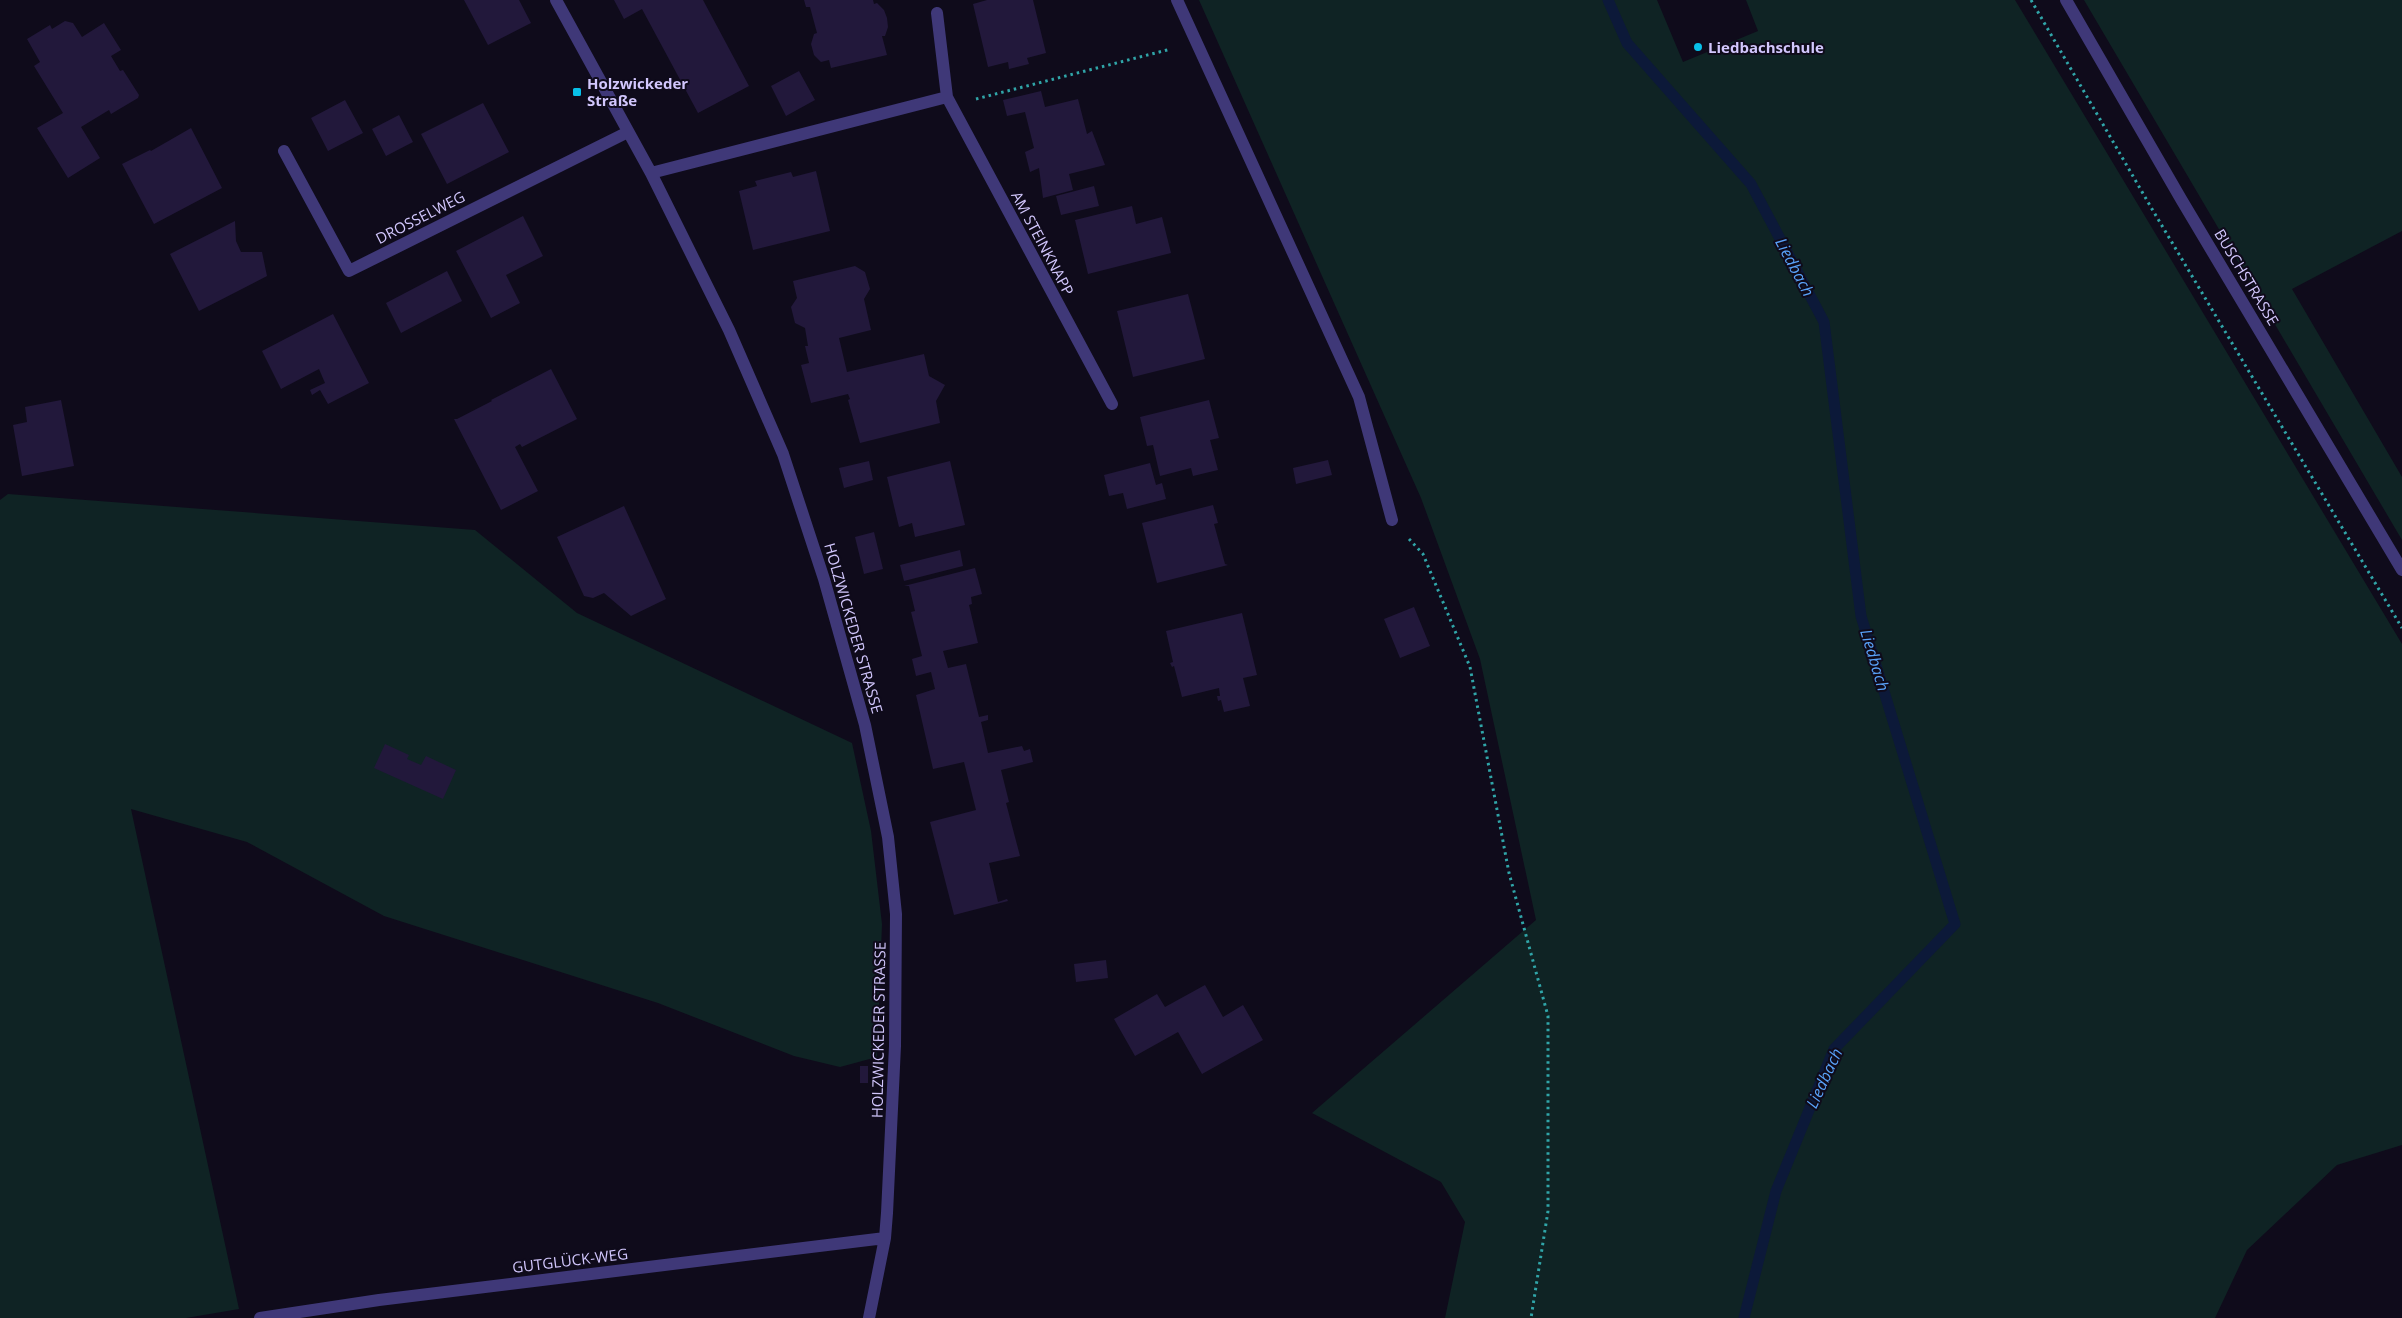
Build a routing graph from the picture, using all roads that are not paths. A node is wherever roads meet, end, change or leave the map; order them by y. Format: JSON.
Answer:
{"nodes":[{"id":1,"x":556,"y":0,"type":"edge"},
{"id":2,"x":1177,"y":0,"type":"edge"},
{"id":3,"x":2066,"y":0,"type":"edge"},
{"id":4,"x":937,"y":13,"type":"dead end"},
{"id":5,"x":946,"y":97,"type":"junction"},
{"id":6,"x":628,"y":132,"type":"junction"},
{"id":7,"x":284,"y":151,"type":"dead end"},
{"id":8,"x":651,"y":173,"type":"junction"},
{"id":9,"x":1112,"y":404,"type":"dead end"},
{"id":10,"x":1392,"y":520,"type":"road end"},
{"id":11,"x":2402,"y":570,"type":"edge"},
{"id":12,"x":885,"y":1238,"type":"junction"},
{"id":13,"x":260,"y":1318,"type":"edge"},
{"id":14,"x":869,"y":1318,"type":"edge"}],
"edges":[{"from":1,"to":6,"type":"street","name":"HOLZWICKEDER STRASSE"},
{"from":2,"to":10,"type":"street"},
{"from":3,"to":11,"type":"street","name":"BUSCHSTRASSE"},
{"from":4,"to":5,"type":"street","name":"AM STEINKNAPP"},
{"from":5,"to":8,"type":"street"},
{"from":5,"to":9,"type":"street","name":"AM STEINKNAPP"},
{"from":6,"to":7,"type":"street","name":"DROSSELWEG"},
{"from":6,"to":8,"type":"street","name":"HOLZWICKEDER STRASSE"},
{"from":8,"to":12,"type":"street","name":"HOLZWICKEDER STRASSE"},
{"from":12,"to":13,"type":"street","name":"GUTGLÜCK-WEG"},
{"from":12,"to":14,"type":"street","name":"HOLZWICKEDER STRASSE"}]}
